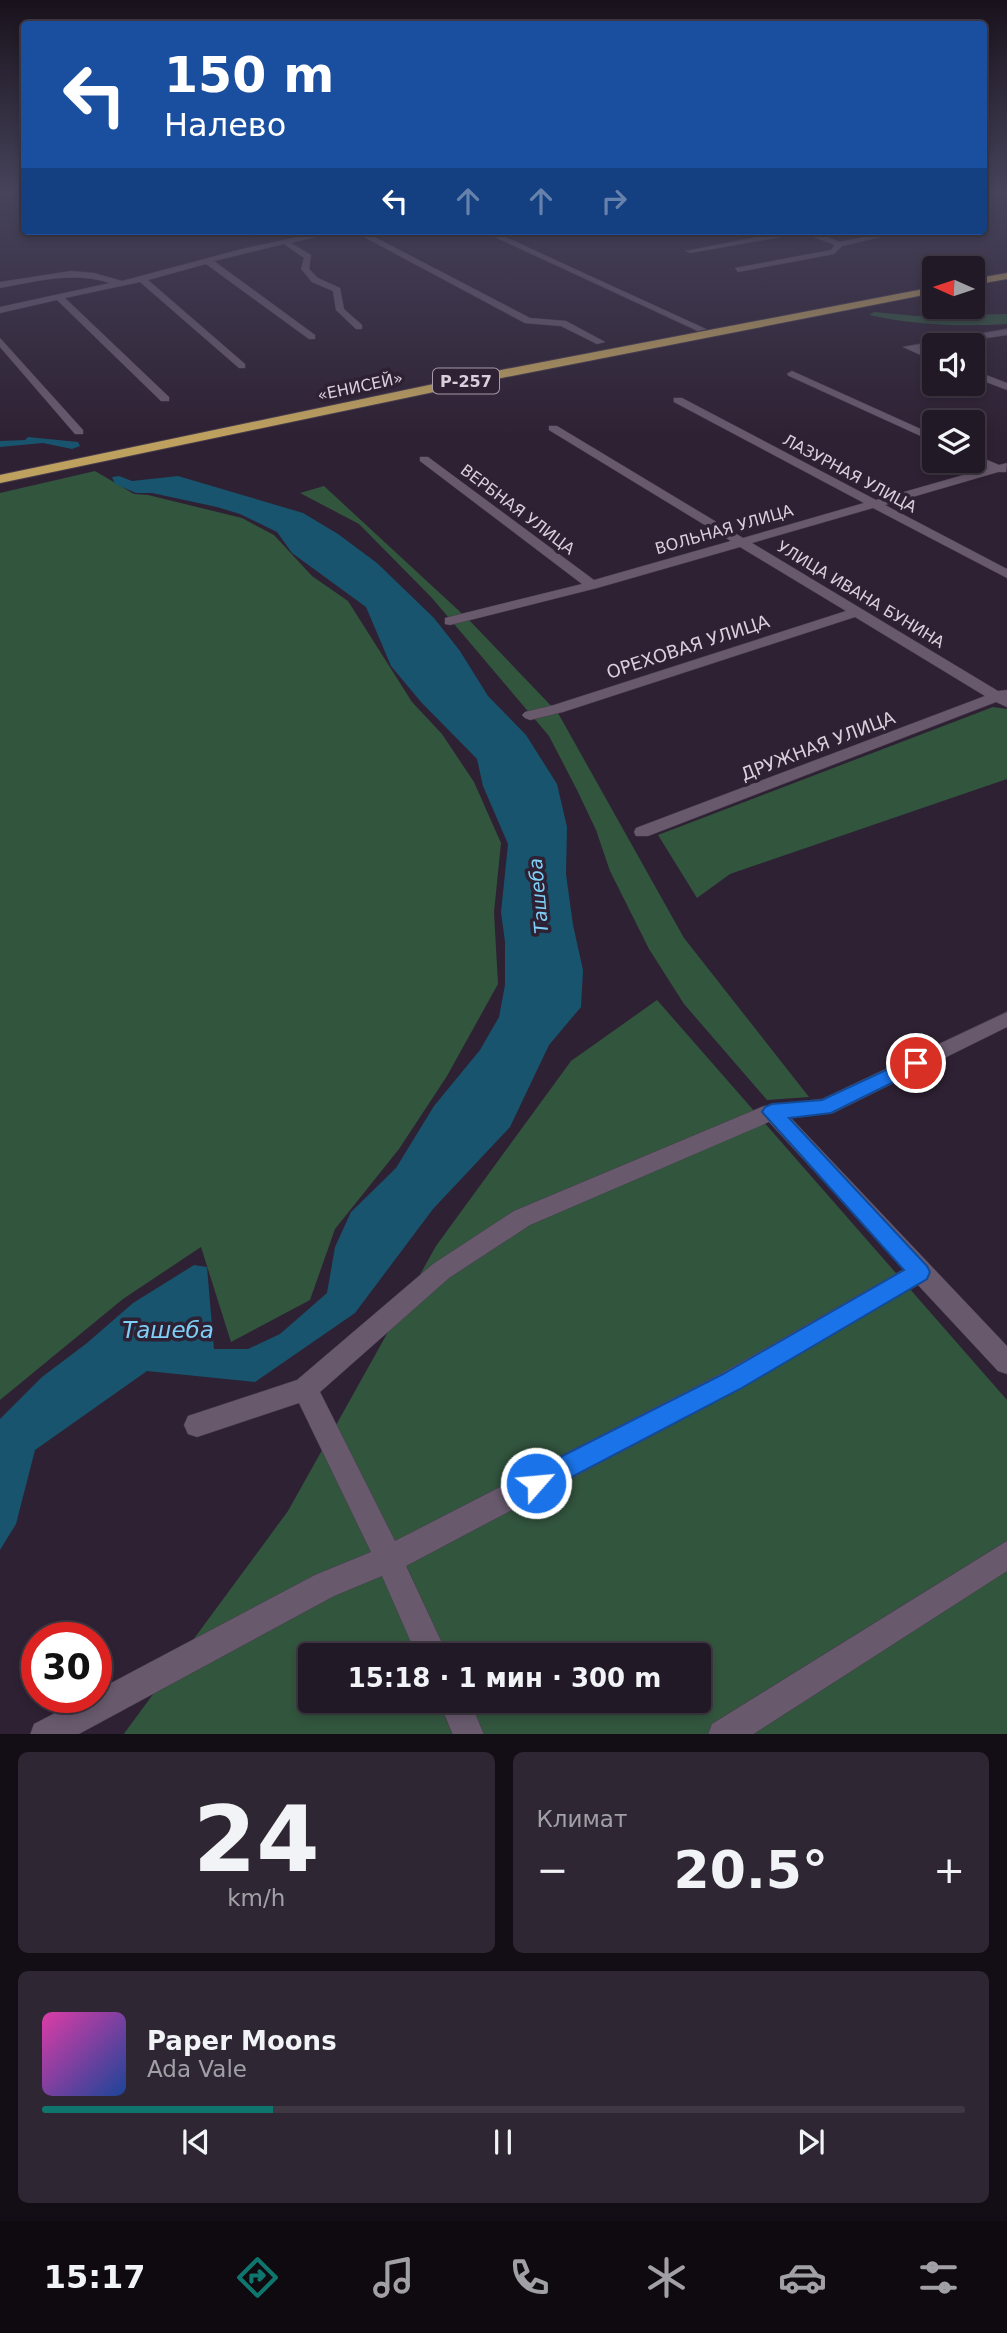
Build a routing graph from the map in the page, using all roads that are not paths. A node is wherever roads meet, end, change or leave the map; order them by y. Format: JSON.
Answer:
{"nodes":[{"id":1,"x":72,"y":275,"type":"edge"},
{"id":2,"x":96,"y":275,"type":"edge"},
{"id":3,"x":157,"y":275,"type":"edge"},
{"id":4,"x":227,"y":275,"type":"edge"},
{"id":5,"x":310,"y":275,"type":"edge"},
{"id":6,"x":440,"y":275,"type":"edge"},
{"id":7,"x":582,"y":275,"type":"edge"},
{"id":8,"x":1007,"y":276,"type":"edge"},
{"id":9,"x":142,"y":279,"type":"junction"},
{"id":10,"x":985,"y":280,"type":"edge"},
{"id":11,"x":124,"y":283,"type":"junction"},
{"id":12,"x":1007,"y":283,"type":"edge"},
{"id":13,"x":0,"y":285,"type":"edge"},
{"id":14,"x":985,"y":288,"type":"edge"},
{"id":15,"x":922,"y":292,"type":"edge"},
{"id":16,"x":59,"y":297,"type":"junction"},
{"id":17,"x":922,"y":299,"type":"edge"},
{"id":18,"x":0,"y":310,"type":"edge"},
{"id":19,"x":359,"y":327,"type":"dead end"},
{"id":20,"x":701,"y":329,"type":"dead end"},
{"id":21,"x":1007,"y":332,"type":"edge"},
{"id":22,"x":985,"y":335,"type":"edge"},
{"id":23,"x":312,"y":337,"type":"dead end"},
{"id":24,"x":0,"y":341,"type":"edge"},
{"id":25,"x":600,"y":342,"type":"dead end"},
{"id":26,"x":922,"y":345,"type":"edge"},
{"id":27,"x":922,"y":353,"type":"edge"},
{"id":28,"x":242,"y":366,"type":"dead end"},
{"id":29,"x":792,"y":374,"type":"dead end"},
{"id":30,"x":985,"y":378,"type":"edge"},
{"id":31,"x":1007,"y":387,"type":"edge"},
{"id":32,"x":165,"y":399,"type":"dead end"},
{"id":33,"x":678,"y":400,"type":"dead end"},
{"id":34,"x":553,"y":428,"type":"dead end"},
{"id":35,"x":79,"y":432,"type":"dead end"},
{"id":36,"x":922,"y":434,"type":"edge"},
{"id":37,"x":424,"y":459,"type":"dead end"},
{"id":38,"x":985,"y":462,"type":"edge"},
{"id":39,"x":1004,"y":469,"type":"edge"},
{"id":40,"x":0,"y":479,"type":"edge"},
{"id":41,"x":0,"y":486,"type":"edge"},
{"id":42,"x":873,"y":504,"type":"junction"},
{"id":43,"x":741,"y":542,"type":"junction"},
{"id":44,"x":1007,"y":574,"type":"edge"},
{"id":45,"x":592,"y":585,"type":"junction"},
{"id":46,"x":856,"y":612,"type":"junction"},
{"id":47,"x":450,"y":621,"type":"dead end"},
{"id":48,"x":1004,"y":698,"type":"edge"},
{"id":49,"x":530,"y":715,"type":"dead end"},
{"id":50,"x":642,"y":832,"type":"dead end"},
{"id":51,"x":1007,"y":1019,"type":"edge"},
{"id":52,"x":772,"y":1112,"type":"junction"},
{"id":53,"x":919,"y":1272,"type":"junction"},
{"id":54,"x":1007,"y":1363,"type":"edge"},
{"id":55,"x":305,"y":1389,"type":"junction"},
{"id":56,"x":197,"y":1425,"type":"dead end"},
{"id":57,"x":1007,"y":1555,"type":"edge"},
{"id":58,"x":390,"y":1559,"type":"junction"},
{"id":59,"x":427,"y":1643,"type":"edge"},
{"id":60,"x":459,"y":1713,"type":"edge"},
{"id":61,"x":45,"y":1734,"type":"edge"},
{"id":62,"x":469,"y":1734,"type":"edge"},
{"id":63,"x":723,"y":1734,"type":"edge"}],
"edges":[{"from":1,"to":13,"type":"street"},
{"from":2,"to":11,"type":"street"},
{"from":3,"to":9,"type":"street"},
{"from":4,"to":23,"type":"street"},
{"from":5,"to":19,"type":"street"},
{"from":6,"to":25,"type":"street"},
{"from":7,"to":20,"type":"street"},
{"from":8,"to":10,"type":"highway"},
{"from":9,"to":11,"type":"street"},
{"from":9,"to":28,"type":"street"},
{"from":11,"to":16,"type":"street"},
{"from":12,"to":14,"type":"highway"},
{"from":15,"to":40,"type":"highway","name":"«ЕНИСЕЙ»","number":"Р-257"},
{"from":16,"to":18,"type":"street"},
{"from":16,"to":32,"type":"street"},
{"from":17,"to":41,"type":"highway","name":"«ЕНИСЕЙ»","number":"Р-257"},
{"from":21,"to":22,"type":"street"},
{"from":24,"to":35,"type":"street"},
{"from":26,"to":27,"type":"street"},
{"from":29,"to":36,"type":"street"},
{"from":30,"to":31,"type":"street"},
{"from":33,"to":42,"type":"street","name":"ЛАЗУРНАЯ УЛИЦА"},
{"from":34,"to":43,"type":"street","name":"УЛИЦА ИВАНА БУНИНА"},
{"from":37,"to":45,"type":"street","name":"ВЕРБНАЯ УЛИЦА"},
{"from":38,"to":39,"type":"street"},
{"from":39,"to":42,"type":"street","name":"ВОЛЬНАЯ УЛИЦА"},
{"from":42,"to":43,"type":"street","name":"ВОЛЬНАЯ УЛИЦА"},
{"from":42,"to":44,"type":"street","name":"ЛАЗУРНАЯ УЛИЦА"},
{"from":43,"to":45,"type":"street","name":"ВОЛЬНАЯ УЛИЦА"},
{"from":43,"to":46,"type":"street","name":"УЛИЦА ИВАНА БУНИНА"},
{"from":45,"to":47,"type":"street","name":"ВОЛЬНАЯ УЛИЦА"},
{"from":46,"to":48,"type":"street","name":"УЛИЦА ИВАНА БУНИНА"},
{"from":46,"to":49,"type":"street","name":"ОРЕХОВАЯ УЛИЦА"},
{"from":48,"to":50,"type":"street","name":"ДРУЖНАЯ УЛИЦА"},
{"from":51,"to":52,"type":"street"},
{"from":52,"to":53,"type":"street"},
{"from":52,"to":55,"type":"street"},
{"from":53,"to":54,"type":"street"},
{"from":53,"to":58,"type":"street"},
{"from":55,"to":56,"type":"street"},
{"from":55,"to":58,"type":"street"},
{"from":57,"to":63,"type":"street"},
{"from":58,"to":59,"type":"street"},
{"from":58,"to":61,"type":"street"},
{"from":60,"to":62,"type":"street"}]}
